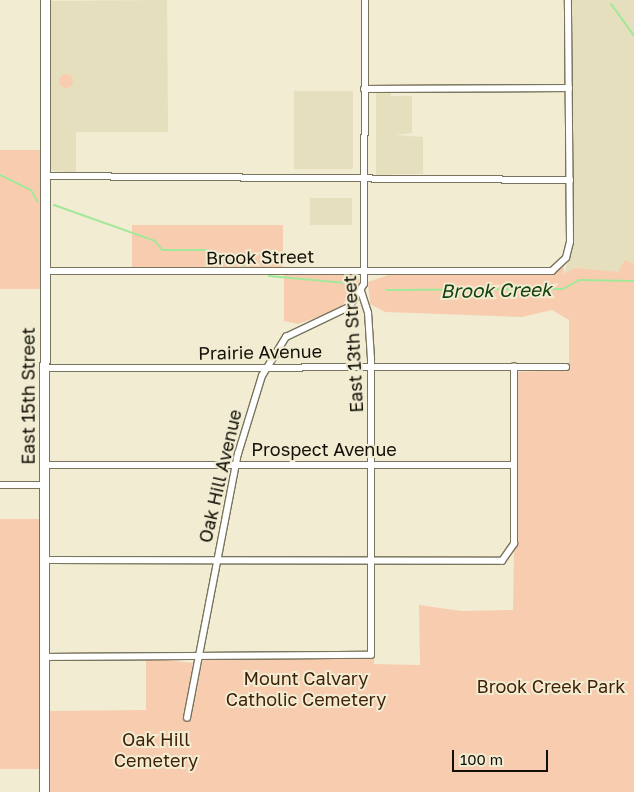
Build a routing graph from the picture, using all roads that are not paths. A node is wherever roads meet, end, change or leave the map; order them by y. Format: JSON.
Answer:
{"nodes":[{"id":1,"x":45,"y":0,"type":"edge"},
{"id":2,"x":365,"y":0,"type":"edge"},
{"id":3,"x":568,"y":0,"type":"edge"},
{"id":4,"x":569,"y":88,"type":"junction"},
{"id":5,"x":364,"y":89,"type":"junction"},
{"id":6,"x":45,"y":176,"type":"junction"},
{"id":7,"x":364,"y":179,"type":"junction"},
{"id":8,"x":570,"y":180,"type":"junction"},
{"id":9,"x":45,"y":271,"type":"junction"},
{"id":10,"x":364,"y":272,"type":"junction"},
{"id":11,"x":361,"y":292,"type":"junction"},
{"id":12,"x":566,"y":366,"type":"dead end"},
{"id":13,"x":266,"y":367,"type":"junction"},
{"id":14,"x":371,"y":367,"type":"junction"},
{"id":15,"x":514,"y":367,"type":"junction"},
{"id":16,"x":45,"y":368,"type":"junction"},
{"id":17,"x":372,"y":464,"type":"junction"},
{"id":18,"x":44,"y":465,"type":"junction"},
{"id":19,"x":236,"y":465,"type":"junction"},
{"id":20,"x":513,"y":466,"type":"junction"},
{"id":21,"x":44,"y":485,"type":"junction"},
{"id":22,"x":0,"y":486,"type":"edge"},
{"id":23,"x":44,"y":560,"type":"junction"},
{"id":24,"x":217,"y":560,"type":"junction"},
{"id":25,"x":372,"y":560,"type":"junction"},
{"id":26,"x":199,"y":656,"type":"junction"},
{"id":27,"x":44,"y":657,"type":"junction"},
{"id":28,"x":187,"y":718,"type":"dead end"},
{"id":29,"x":44,"y":792,"type":"edge"}],
"edges":[{"from":1,"to":6,"type":"main road","name":"East 15th Street"},
{"from":2,"to":5,"type":"street","name":"East 13th Street"},
{"from":3,"to":4,"type":"street"},
{"from":4,"to":5,"type":"street"},
{"from":4,"to":8,"type":"street"},
{"from":5,"to":7,"type":"street","name":"East 13th Street"},
{"from":6,"to":7,"type":"street"},
{"from":6,"to":9,"type":"main road","name":"East 15th Street"},
{"from":7,"to":8,"type":"street"},
{"from":7,"to":10,"type":"street","name":"East 13th Street"},
{"from":8,"to":10,"type":"street","name":"Brook Street"},
{"from":9,"to":10,"type":"street","name":"Brook Street"},
{"from":9,"to":16,"type":"main road","name":"East 15th Street"},
{"from":10,"to":11,"type":"street","name":"East 13th Street"},
{"from":11,"to":13,"type":"street","name":"Oak Hill Avenue"},
{"from":11,"to":14,"type":"street","name":"East 13th Street"},
{"from":12,"to":15,"type":"street","name":"Prairie Avenue"},
{"from":13,"to":14,"type":"street","name":"Prairie Avenue"},
{"from":13,"to":16,"type":"street","name":"Prairie Avenue"},
{"from":13,"to":19,"type":"street","name":"Oak Hill Avenue"},
{"from":14,"to":15,"type":"street","name":"Prairie Avenue"},
{"from":14,"to":17,"type":"street","name":"East 13th Street"},
{"from":15,"to":20,"type":"street"},
{"from":16,"to":18,"type":"main road","name":"East 15th Street"},
{"from":17,"to":19,"type":"street","name":"Prospect Avenue"},
{"from":17,"to":20,"type":"street","name":"Prospect Avenue"},
{"from":17,"to":25,"type":"street","name":"East 13th Street"},
{"from":18,"to":19,"type":"street","name":"Prospect Avenue"},
{"from":18,"to":21,"type":"main road","name":"East 15th Street"},
{"from":19,"to":24,"type":"street","name":"Oak Hill Avenue"},
{"from":20,"to":25,"type":"street"},
{"from":21,"to":22,"type":"street"},
{"from":21,"to":23,"type":"main road","name":"East 15th Street"},
{"from":23,"to":24,"type":"street"},
{"from":23,"to":27,"type":"main road","name":"East 15th Street"},
{"from":24,"to":25,"type":"street"},
{"from":24,"to":26,"type":"street","name":"Oak Hill Avenue"},
{"from":25,"to":26,"type":"street","name":"East 13th Street"},
{"from":26,"to":27,"type":"street"},
{"from":26,"to":28,"type":"street","name":"Oak Hill Avenue"},
{"from":27,"to":29,"type":"main road","name":"East 15th Street"}]}
